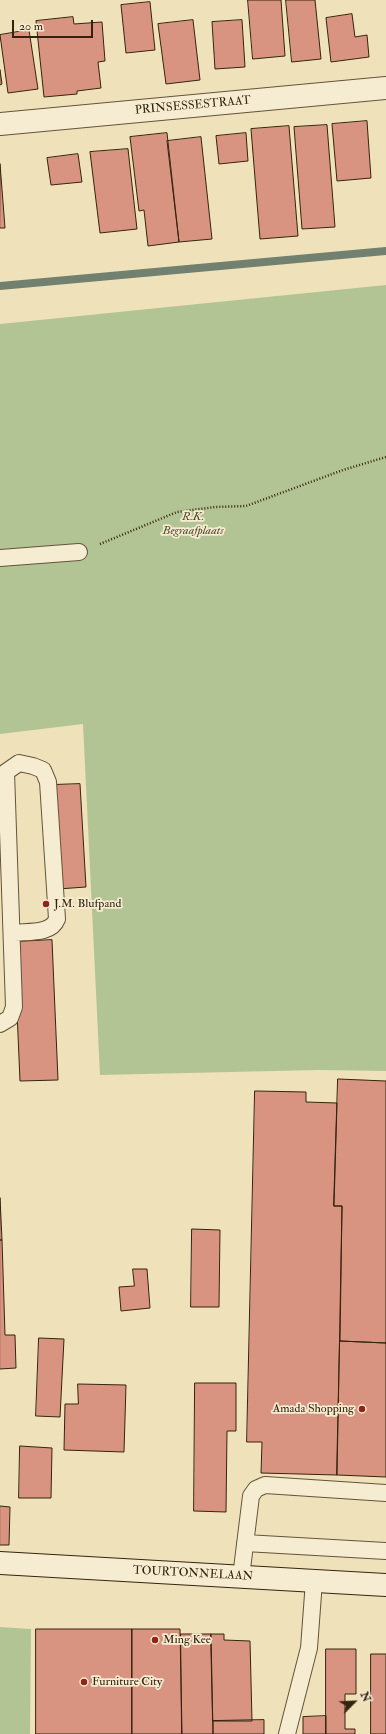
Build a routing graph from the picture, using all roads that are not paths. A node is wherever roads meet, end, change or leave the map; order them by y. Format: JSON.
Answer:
{"nodes":[{"id":1,"x":386,"y":88,"type":"edge"},
{"id":2,"x":0,"y":124,"type":"edge"},
{"id":3,"x":79,"y":552,"type":"road end"},
{"id":4,"x":0,"y":558,"type":"edge"},
{"id":5,"x":12,"y":933,"type":"junction"},
{"id":6,"x":0,"y":1024,"type":"edge"},
{"id":7,"x":386,"y":1493,"type":"edge"},
{"id":8,"x":245,"y":1543,"type":"junction"},
{"id":9,"x":386,"y":1551,"type":"edge"},
{"id":10,"x":0,"y":1563,"type":"edge"},
{"id":11,"x":241,"y":1577,"type":"junction"},
{"id":12,"x":314,"y":1581,"type":"junction"},
{"id":13,"x":386,"y":1585,"type":"edge"},
{"id":14,"x":287,"y":1734,"type":"edge"}],
"edges":[{"from":1,"to":2,"type":"street","name":"PRINSESSESTRAAT"},
{"from":3,"to":4,"type":"lane"},
{"from":5,"to":5,"type":"lane"},
{"from":5,"to":6,"type":"lane"},
{"from":7,"to":8,"type":"lane"},
{"from":8,"to":9,"type":"lane"},
{"from":8,"to":11,"type":"lane"},
{"from":10,"to":11,"type":"street","name":"TOURTONNELAAN"},
{"from":11,"to":12,"type":"street","name":"TOURTONNELAAN"},
{"from":12,"to":13,"type":"street","name":"TOURTONNELAAN"},
{"from":12,"to":14,"type":"lane"}]}
